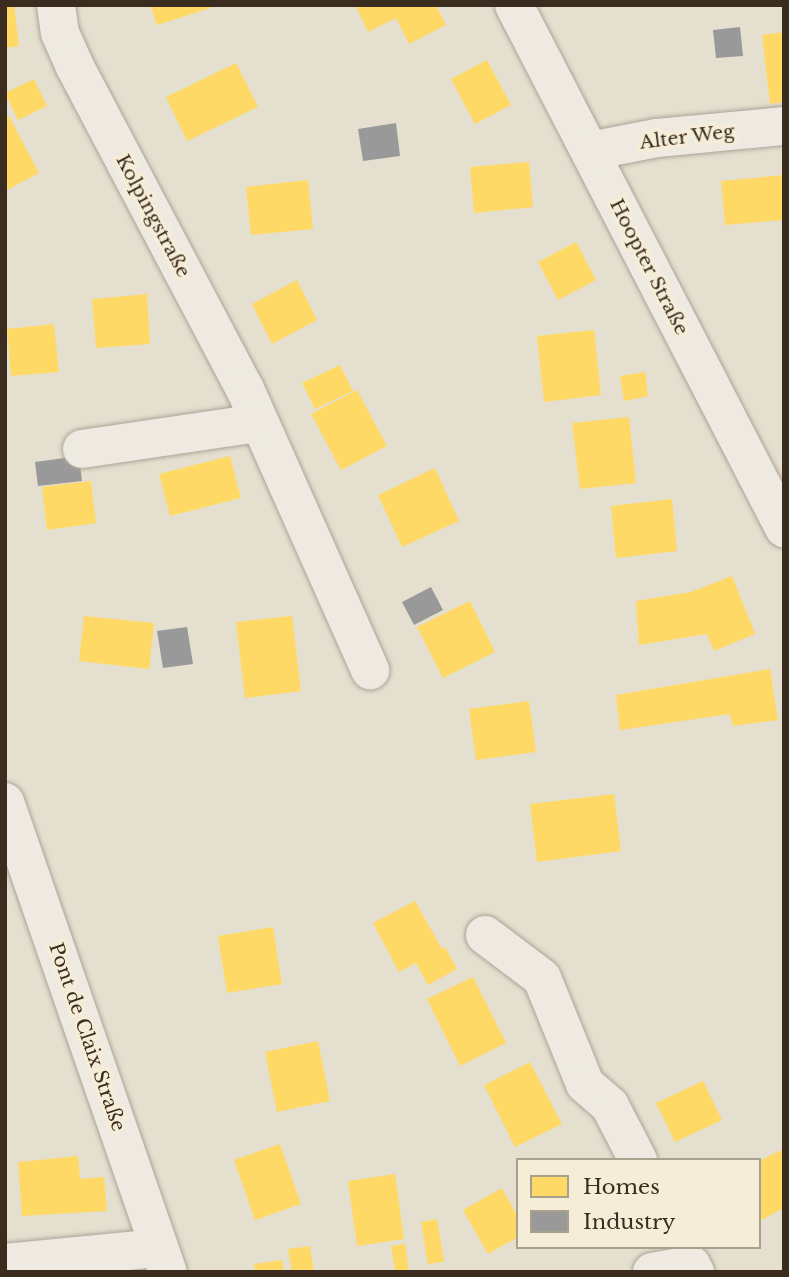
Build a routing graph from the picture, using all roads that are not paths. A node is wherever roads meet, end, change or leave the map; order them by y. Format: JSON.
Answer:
{"nodes":[{"id":1,"x":56,"y":5,"type":"edge"},
{"id":2,"x":514,"y":5,"type":"edge"},
{"id":3,"x":784,"y":126,"type":"edge"},
{"id":4,"x":590,"y":151,"type":"junction"},
{"id":5,"x":258,"y":423,"type":"junction"},
{"id":6,"x":82,"y":449,"type":"dead end"},
{"id":7,"x":784,"y":528,"type":"edge"},
{"id":8,"x":370,"y":670,"type":"dead end"},
{"id":9,"x":5,"y":802,"type":"edge"},
{"id":10,"x":485,"y":935,"type":"dead end"},
{"id":11,"x":637,"y":1158,"type":"edge"},
{"id":12,"x":163,"y":1260,"type":"edge"},
{"id":13,"x":690,"y":1261,"type":"edge"},
{"id":14,"x":5,"y":1263,"type":"edge"},
{"id":15,"x":652,"y":1272,"type":"edge"}],
"edges":[{"from":1,"to":5,"type":"street","name":"Kolpingstraße"},
{"from":2,"to":4,"type":"street","name":"Hoopter Straße"},
{"from":3,"to":4,"type":"street","name":"Alter Weg"},
{"from":4,"to":7,"type":"street","name":"Hoopter Straße"},
{"from":5,"to":6,"type":"street"},
{"from":5,"to":8,"type":"street","name":"Kolpingstraße"},
{"from":9,"to":12,"type":"street","name":"Pont de Claix Straße"},
{"from":10,"to":11,"type":"street"},
{"from":12,"to":14,"type":"street"},
{"from":13,"to":15,"type":"street"}]}
